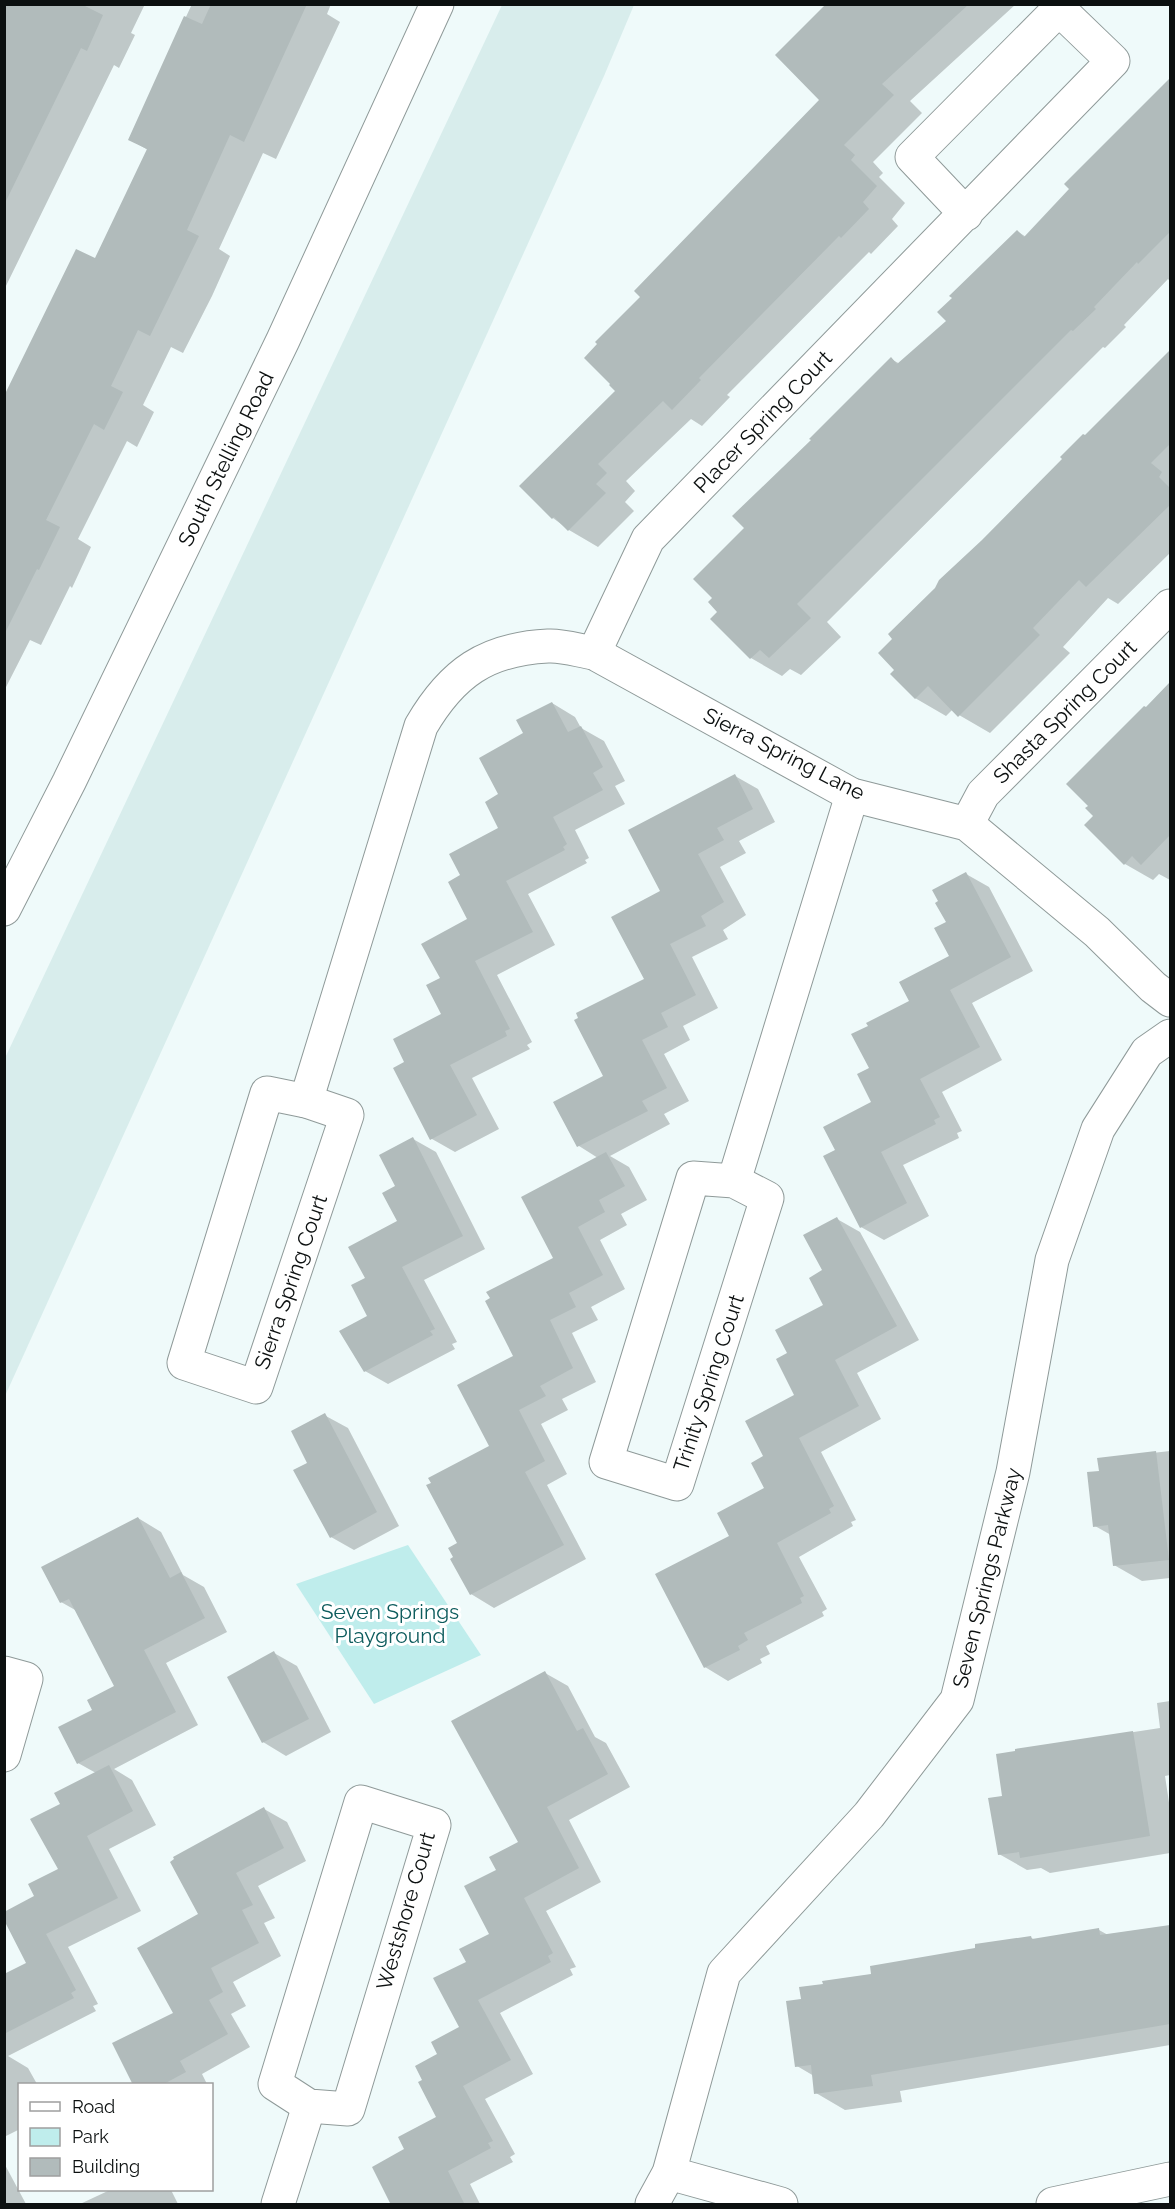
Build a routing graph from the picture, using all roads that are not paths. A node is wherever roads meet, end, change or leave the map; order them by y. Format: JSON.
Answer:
{"nodes":[{"id":1,"x":437,"y":4,"type":"edge"},
{"id":2,"x":966,"y":214,"type":"junction"},
{"id":3,"x":1170,"y":606,"type":"edge"},
{"id":4,"x":594,"y":653,"type":"junction"},
{"id":5,"x":852,"y":795,"type":"junction"},
{"id":6,"x":967,"y":824,"type":"junction"},
{"id":7,"x":4,"y":909,"type":"edge"},
{"id":8,"x":1170,"y":1000,"type":"edge"},
{"id":9,"x":1170,"y":1036,"type":"edge"},
{"id":10,"x":306,"y":1101,"type":"junction"},
{"id":11,"x":734,"y":1181,"type":"junction"},
{"id":12,"x":4,"y":1673,"type":"edge"},
{"id":13,"x":4,"y":1755,"type":"edge"},
{"id":14,"x":309,"y":2106,"type":"junction"},
{"id":15,"x":669,"y":2173,"type":"junction"},
{"id":16,"x":1170,"y":2179,"type":"edge"},
{"id":17,"x":1055,"y":2204,"type":"edge"},
{"id":18,"x":278,"y":2205,"type":"edge"},
{"id":19,"x":652,"y":2205,"type":"edge"},
{"id":20,"x":781,"y":2205,"type":"edge"}],
"edges":[{"from":1,"to":7,"type":"street","name":"South Stelling Road"},
{"from":2,"to":2,"type":"street","name":"Placer Spring Court"},
{"from":2,"to":4,"type":"street","name":"Placer Spring Court"},
{"from":3,"to":6,"type":"street","name":"Shasta Spring Court"},
{"from":4,"to":5,"type":"street","name":"Sierra Spring Lane"},
{"from":4,"to":10,"type":"street"},
{"from":5,"to":6,"type":"street","name":"Sierra Spring Lane"},
{"from":5,"to":11,"type":"street"},
{"from":6,"to":8,"type":"street","name":"Sierra Spring Lane"},
{"from":9,"to":15,"type":"street","name":"Seven Springs Parkway"},
{"from":10,"to":10,"type":"street","name":"Sierra Spring Court"},
{"from":11,"to":11,"type":"street","name":"Trinity Spring Court"},
{"from":12,"to":13,"type":"street"},
{"from":14,"to":14,"type":"street","name":"Westshore Court"},
{"from":14,"to":18,"type":"street"},
{"from":15,"to":19,"type":"street","name":"Seven Springs Parkway"},
{"from":15,"to":20,"type":"street"},
{"from":16,"to":17,"type":"street"}]}
